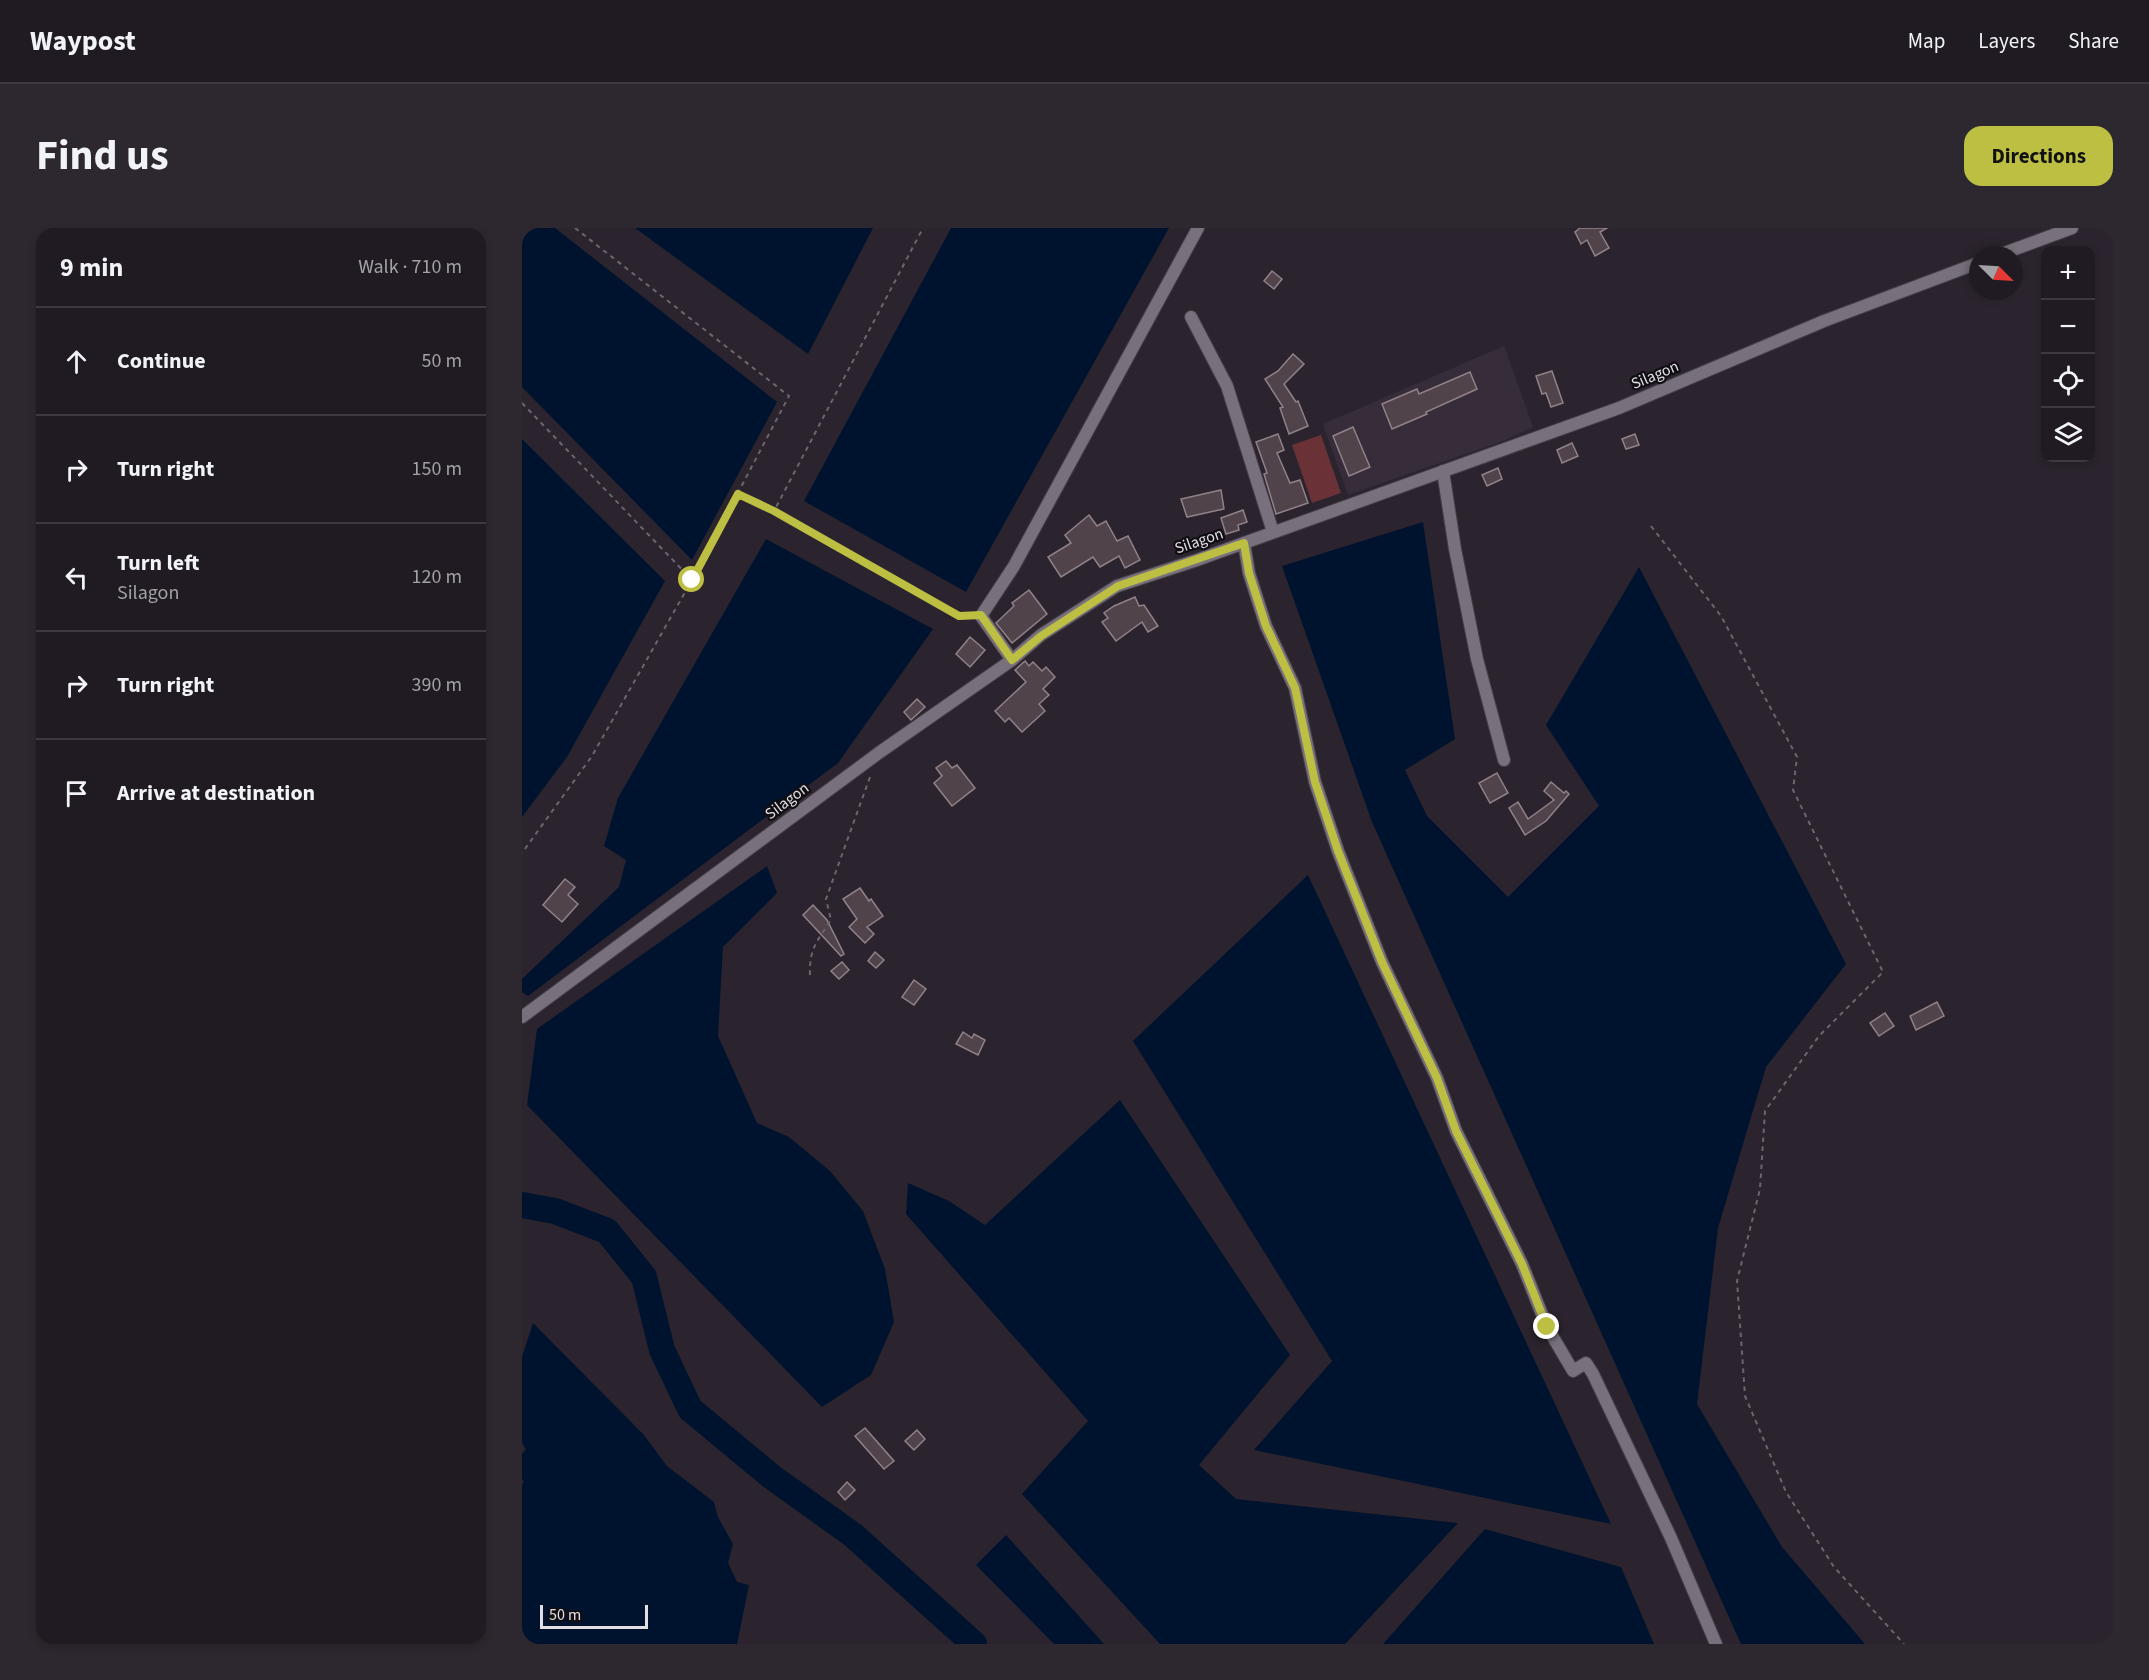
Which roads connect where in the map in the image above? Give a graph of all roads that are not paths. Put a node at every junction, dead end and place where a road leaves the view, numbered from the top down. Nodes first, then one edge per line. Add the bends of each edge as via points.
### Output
1 (1198, 228) edge
2 (2072, 228) edge
3 (2023, 246) edge
4 (1969, 266) edge
5 (1191, 317) dead end
6 (1443, 471) junction
7 (1273, 532) junction
8 (1244, 543) junction
9 (1012, 660) junction
10 (1504, 759) dead end
11 (522, 1017) edge
12 (1716, 1644) edge

1 - 9 street via 1014,566 981,615
2 - 3 street
4 - 6 street, Silagon via 1824,321 1619,408
5 - 7 street via 1227,386
6 - 7 street, Silagon
6 - 10 street via 1477,659
7 - 8 street, Silagon
8 - 9 street, Silagon via 1118,586 1041,636
8 - 12 street via 1266,626 1295,688 1315,782 1382,962 1437,1078 1456,1131 1522,1264 1547,1327 1573,1371 1586,1363 1593,1374
9 - 11 street, Silagon via 880,752

